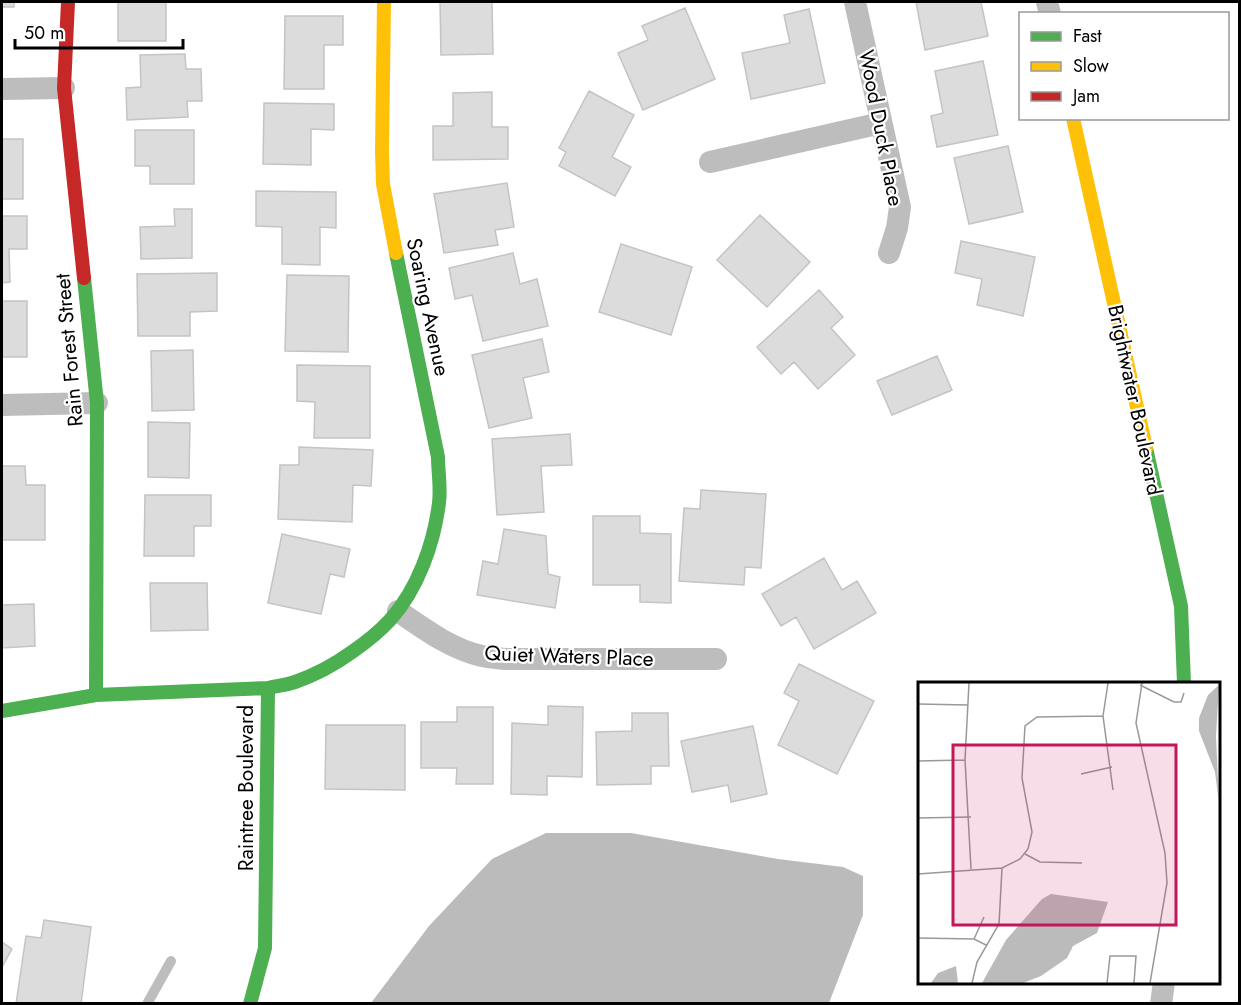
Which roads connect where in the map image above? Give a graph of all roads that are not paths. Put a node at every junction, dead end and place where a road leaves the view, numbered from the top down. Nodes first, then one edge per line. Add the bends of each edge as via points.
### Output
1 (68, 2) edge
2 (384, 2) edge
3 (855, 2) edge
4 (64, 88) junction
5 (2, 89) edge
6 (1073, 120) edge
7 (881, 123) junction
8 (710, 162) dead end
9 (889, 253) dead end
10 (97, 404) junction
11 (2, 405) edge
12 (398, 611) junction
13 (716, 659) dead end
14 (1184, 682) edge
15 (268, 688) junction
16 (96, 696) junction
17 (2, 711) edge
18 (171, 962) dead end
19 (1164, 984) edge
20 (147, 1004) edge
21 (250, 1004) edge
22 (1161, 1004) edge

1 - 4 street, Rain Forest Street
2 - 12 street, Soaring Avenue via 383,184 438,457 440,486 429,549
3 - 7 street, Wood Duck Place
4 - 5 street
4 - 10 street, Rain Forest Street
6 - 14 street, Brightwater Boulevard via 1181,606
7 - 8 street
7 - 9 street, Wood Duck Place via 900,207
10 - 11 street
10 - 16 street, Rain Forest Street
12 - 13 street, Quiet Waters Place via 458,648 483,656
12 - 15 street, Raintree Boulevard via 370,639 342,659 295,682
15 - 16 street
15 - 21 street, Raintree Boulevard via 265,948
16 - 17 street
18 - 20 lane
19 - 22 street

